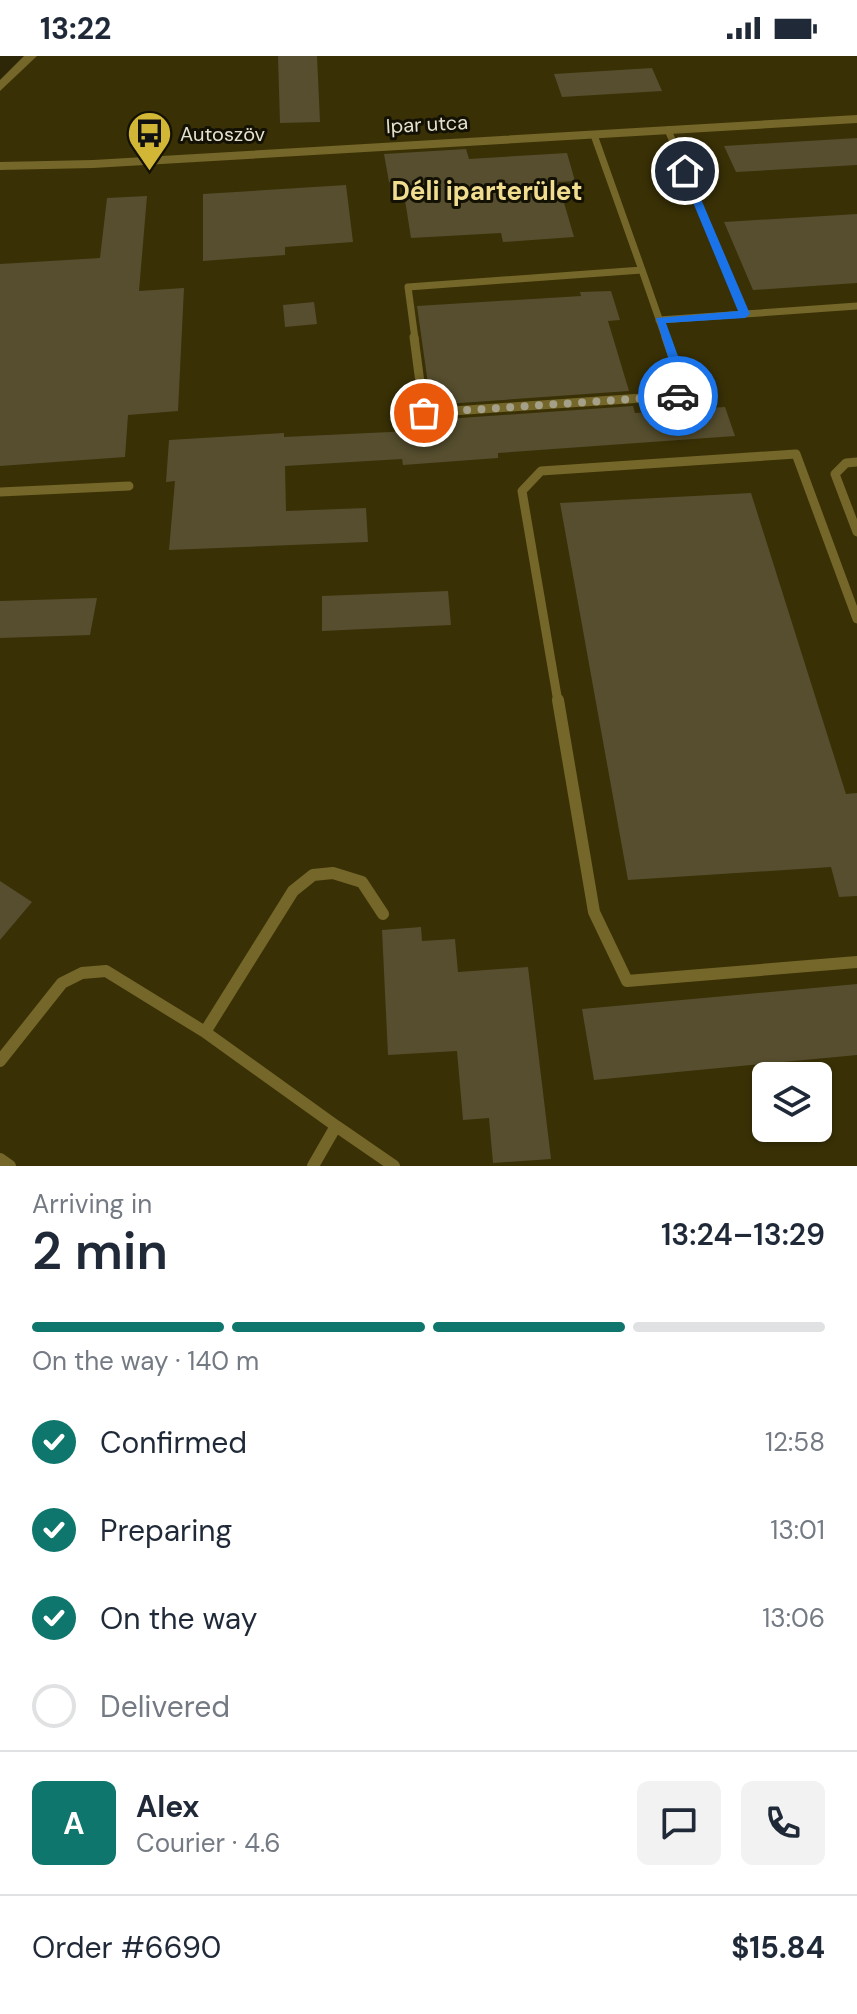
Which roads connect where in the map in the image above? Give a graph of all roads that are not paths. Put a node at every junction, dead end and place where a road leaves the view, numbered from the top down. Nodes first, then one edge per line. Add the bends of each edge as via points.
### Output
1 (31, 56) edge
2 (0, 87) edge
3 (857, 119) edge
4 (668, 130) junction
5 (594, 135) junction
6 (0, 166) edge
7 (642, 270) junction
8 (857, 306) edge
9 (745, 314) junction
10 (659, 320) junction
11 (857, 462) edge
12 (129, 486) dead end
13 (0, 492) edge
14 (857, 532) edge
15 (857, 619) edge
16 (383, 914) dead end
17 (857, 962) edge
18 (205, 1032) junction
19 (0, 1061) edge
20 (336, 1126) junction
21 (0, 1159) edge
22 (10, 1166) edge
23 (313, 1166) edge
24 (394, 1166) edge

1 - 2 street
3 - 4 street, Ipar utca
4 - 5 street, Ipar utca
4 - 9 lane
5 - 6 street, Ipar utca
5 - 7 lane
7 - 10 lane
7 - 10 lane via 408,287 424,413 686,395
8 - 9 lane
9 - 10 lane
11 - 14 lane via 846,463 835,474
12 - 13 lane
15 - 17 lane via 796,454 541,471 522,491 594,912 627,981
16 - 18 lane via 362,882 333,873 313,875 293,891
18 - 19 lane via 106,971 82,973 62,983
18 - 20 lane
20 - 23 lane
20 - 24 lane
21 - 22 lane

